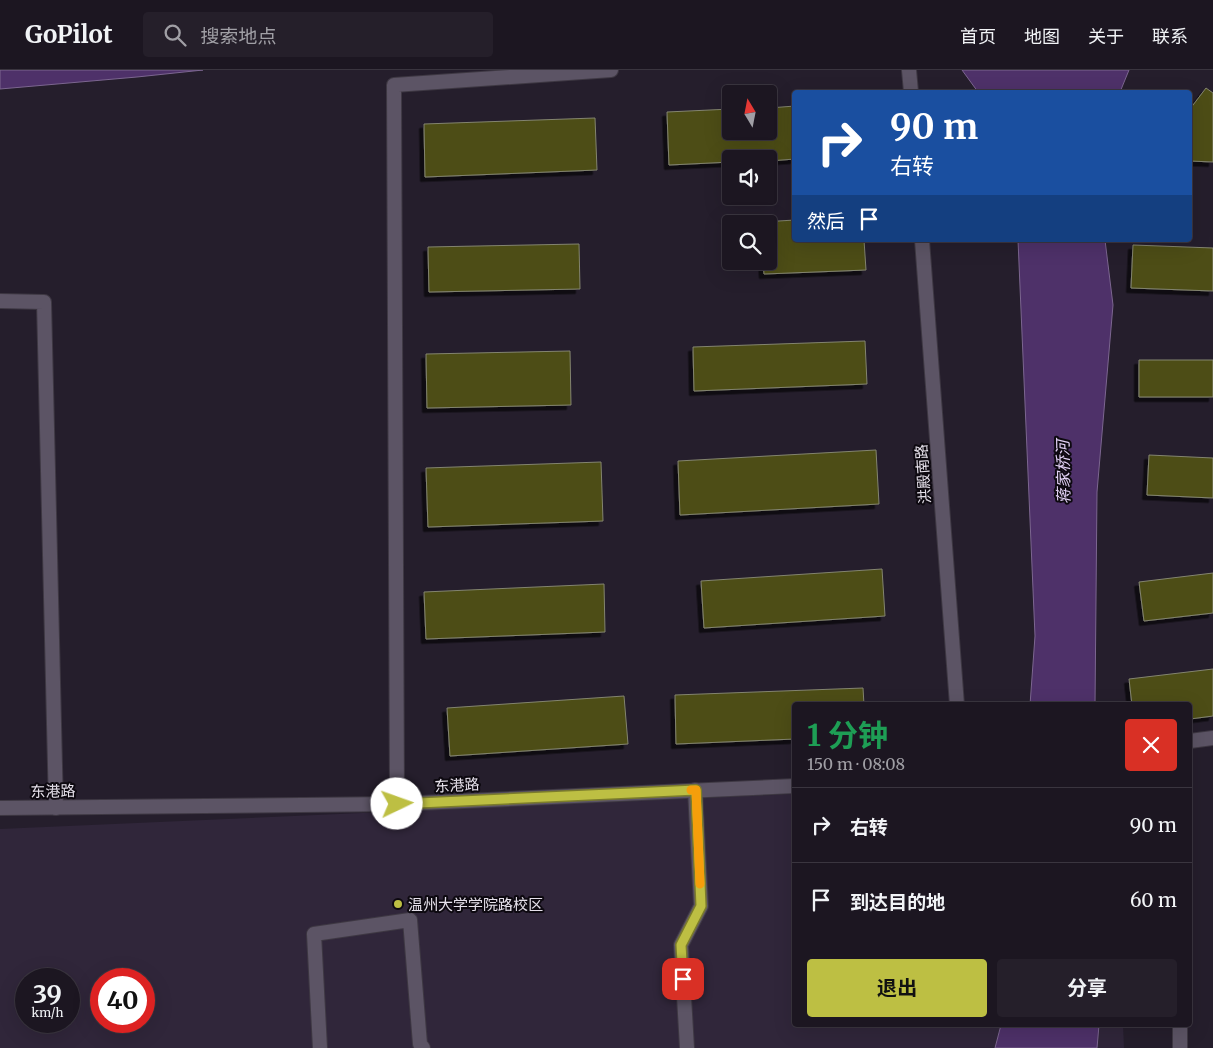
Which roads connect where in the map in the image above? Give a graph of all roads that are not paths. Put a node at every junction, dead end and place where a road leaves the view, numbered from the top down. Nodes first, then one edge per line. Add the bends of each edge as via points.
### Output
1 (612, 70) edge
2 (909, 70) edge
3 (911, 90) edge
4 (922, 242) edge
5 (0, 301) edge
6 (957, 702) edge
7 (1213, 738) edge
8 (1192, 741) edge
9 (792, 786) edge
10 (696, 790) junction
11 (397, 804) junction
12 (0, 808) edge
13 (56, 808) junction
14 (1180, 1027) edge
15 (320, 1048) edge
16 (422, 1048) edge
17 (687, 1048) edge
18 (1180, 1048) edge

1 - 11 street via 394,85
2 - 3 street
4 - 6 street, 洪殿南路
5 - 13 street via 44,302
7 - 8 street
9 - 10 street, 东港路
10 - 11 street, 东港路
10 - 17 street via 701,906 681,945
11 - 13 street, 东港路
12 - 13 street, 东港路
14 - 18 street
15 - 16 street via 314,934 410,920

